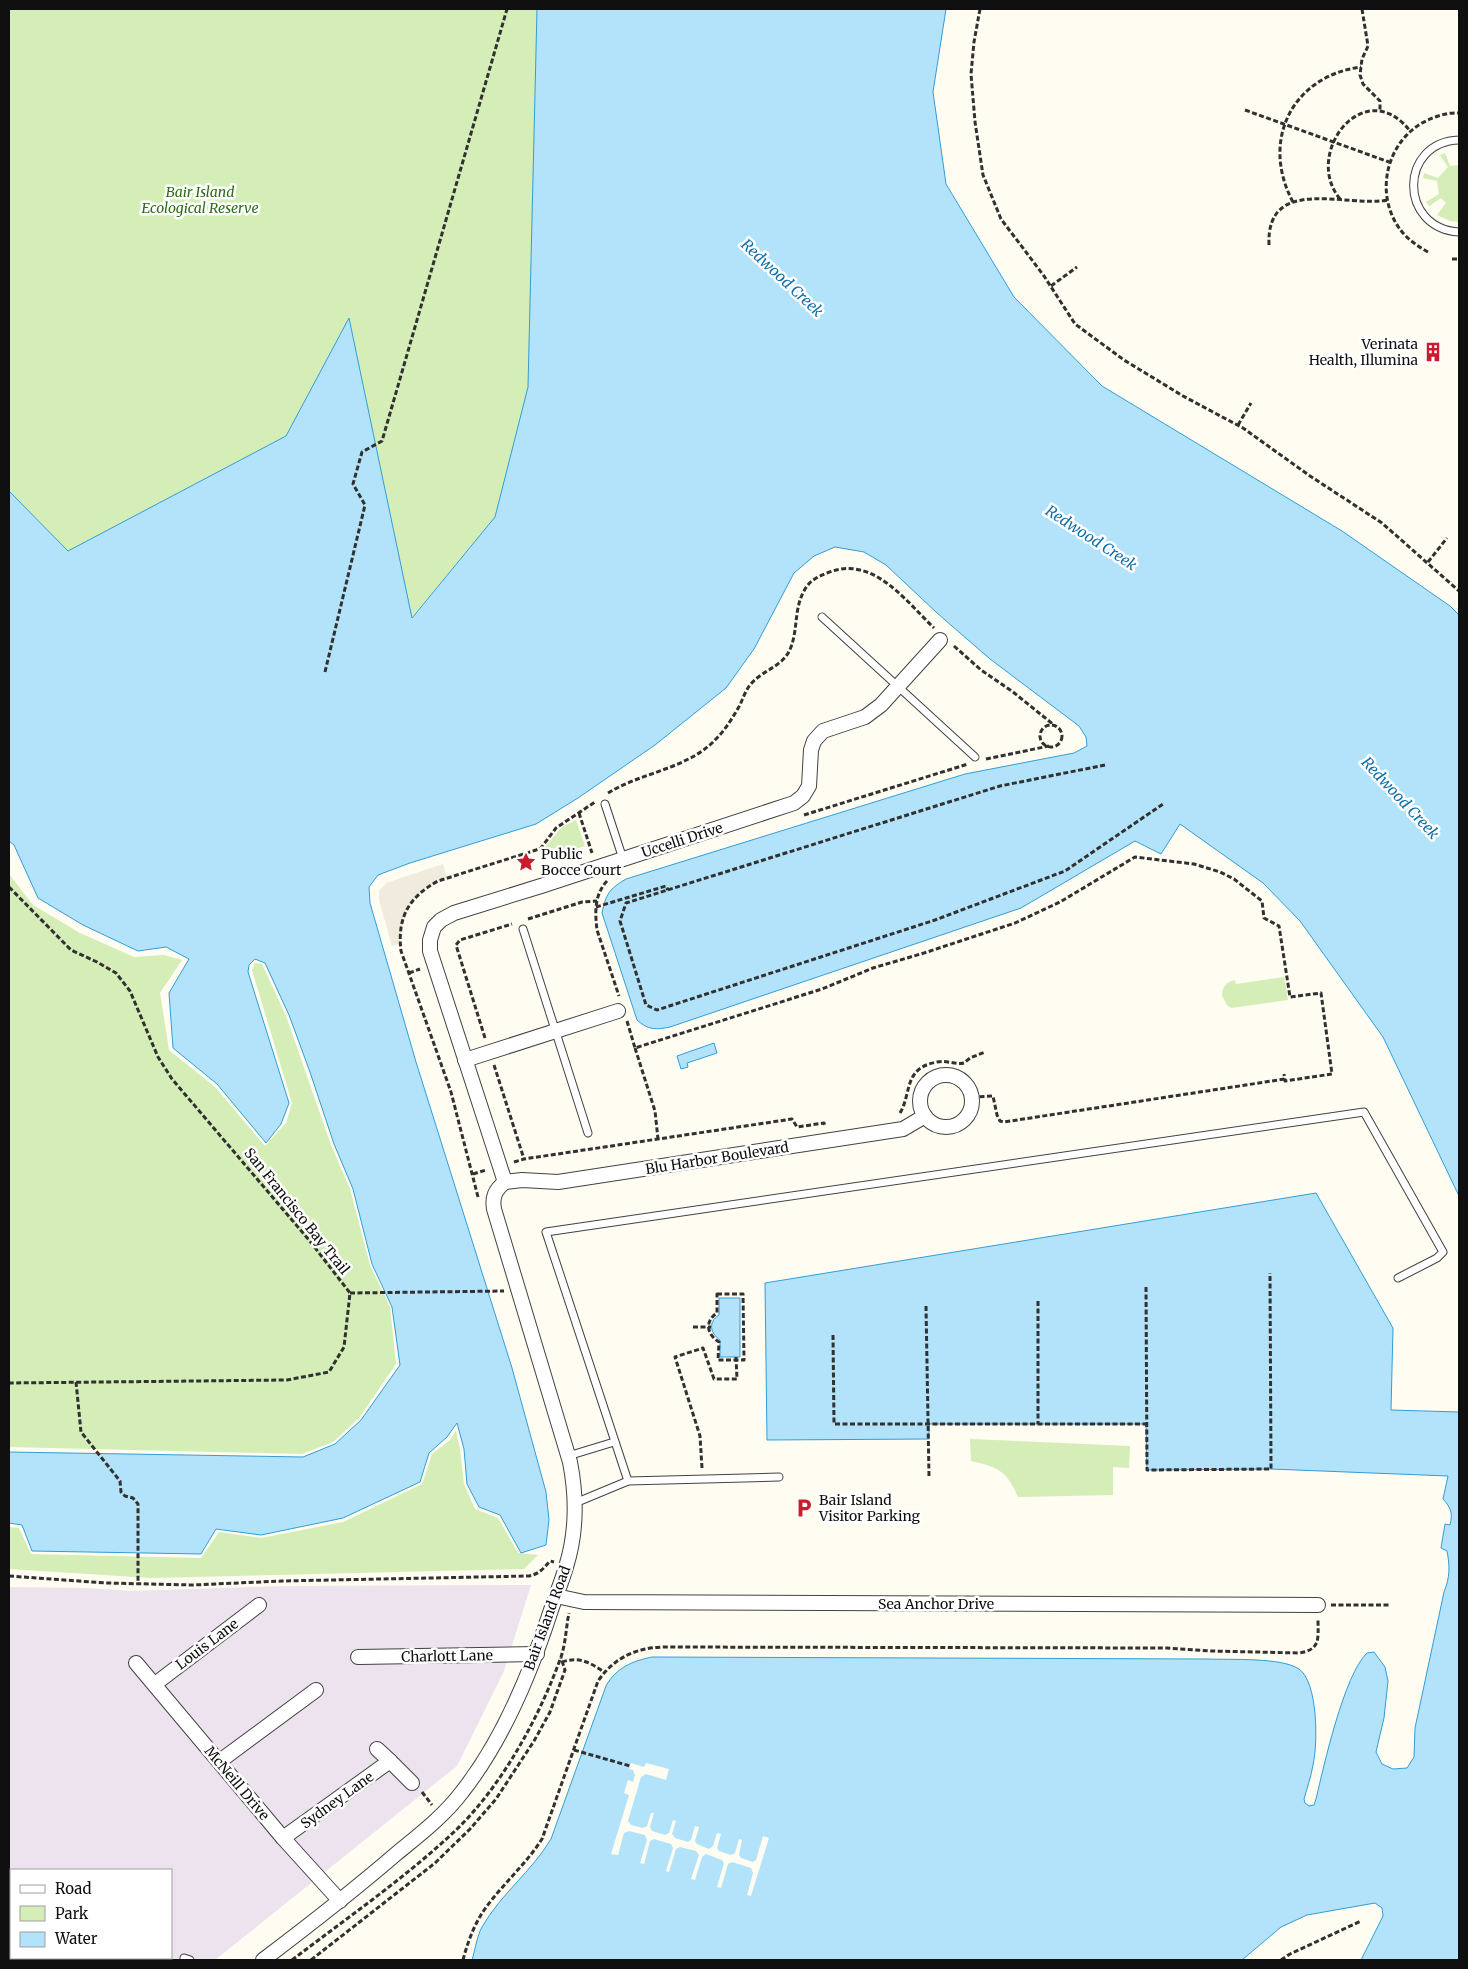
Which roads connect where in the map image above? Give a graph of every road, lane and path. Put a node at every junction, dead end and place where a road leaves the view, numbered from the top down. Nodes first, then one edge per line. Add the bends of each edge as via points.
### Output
1 (507, 9) edge
2 (980, 9) edge
3 (1362, 9) edge
4 (1361, 67) junction
5 (1245, 110) dead end
6 (1380, 111) junction
7 (1285, 124) junction
8 (1410, 131) dead end
9 (1459, 140) edge
10 (1333, 142) junction
11 (1389, 162) dead end
12 (1340, 199) junction
13 (1388, 200) dead end
14 (1293, 202) junction
15 (1459, 232) edge
16 (1269, 245) dead end
17 (1452, 259) dead end
18 (1459, 259) edge
19 (1077, 267) dead end
20 (1051, 286) junction
21 (1250, 403) dead end
22 (1238, 425) junction
23 (1447, 538) dead end
24 (1428, 562) junction
25 (1459, 591) edge
26 (822, 617) dead end
27 (942, 637) junction
28 (325, 672) dead end
29 (897, 686) junction
30 (1054, 725) junction
31 (1049, 746) junction
32 (975, 760) junction
33 (1105, 765) dead end
34 (606, 795) dead end
35 (602, 802) joint
36 (1163, 804) dead end
37 (579, 813) junction
38 (796, 818) dead end
39 (594, 858) dead end
40 (623, 859) junction
41 (609, 879) dead end
42 (9, 888) edge
43 (668, 890) junction
44 (597, 901) junction
45 (596, 907) junction
46 (523, 929) dead end
47 (422, 969) dead end
48 (409, 973) junction
49 (621, 1009) junction
50 (555, 1031) junction
51 (486, 1042) dead end
52 (635, 1048) junction
53 (985, 1052) dead end
54 (465, 1060) junction
55 (493, 1062) dead end
56 (1284, 1074) dead end
57 (1285, 1079) junction
58 (972, 1097) junction
59 (897, 1116) dead end
60 (925, 1116) junction
61 (825, 1129) dead end
62 (588, 1133) dead end
63 (658, 1139) junction
64 (524, 1159) junction
65 (508, 1164) dead end
66 (486, 1170) dead end
67 (473, 1174) junction
68 (505, 1182) junction
69 (479, 1203) dead end
70 (1270, 1273) dead end
71 (1398, 1278) dead end
72 (1146, 1287) dead end
73 (506, 1291) dead end
74 (350, 1293) junction
75 (1038, 1301) dead end
76 (926, 1306) dead end
77 (693, 1327) dead end
78 (710, 1327) junction
79 (832, 1334) dead end
80 (736, 1359) junction
81 (76, 1382) junction
82 (9, 1383) edge
83 (928, 1424) junction
84 (1038, 1424) junction
85 (1146, 1424) junction
86 (614, 1442) junction
87 (568, 1456) junction
88 (929, 1476) dead end
89 (779, 1477) dead end
90 (702, 1478) junction
91 (628, 1481) junction
92 (575, 1503) junction
93 (558, 1564) dead end
94 (9, 1576) edge
95 (138, 1582) junction
96 (556, 1596) junction
97 (259, 1605) dead end
98 (1318, 1605) junction
99 (1391, 1605) dead end
100 (570, 1610) dead end
101 (537, 1654) junction
102 (560, 1657) dead end
103 (358, 1658) dead end
104 (562, 1662) dead end
105 (136, 1663) dead end
106 (604, 1672) junction
107 (155, 1684) junction
108 (316, 1690) dead end
109 (377, 1749) dead end
110 (575, 1750) junction
111 (220, 1761) junction
112 (390, 1761) junction
113 (630, 1766) dead end
114 (412, 1783) joint
115 (440, 1816) junction
116 (283, 1838) junction
117 (340, 1901) junction
118 (1361, 1921) dead end
119 (184, 1960) edge
120 (190, 1960) edge
121 (263, 1960) edge
122 (463, 1960) edge
123 (1281, 1960) edge

1 - 28 path via 382,441 362,452 354,484 365,505
2 - 20 path via 971,74 983,175 1001,219
3 - 4 path via 1368,46
4 - 6 path via 1363,84 1380,101
4 - 7 path via 1337,72 1316,83 1299,98
5 - 7 path
6 - 8 path via 1404,123
6 - 10 path via 1364,112 1349,119
7 - 10 path
7 - 14 path via 1279,164
9 - 15 lane via 1446,142 1426,154 1417,168 1413,184 1423,215 1441,229
10 - 11 path
10 - 12 path via 1330,182
12 - 13 path
12 - 14 path via 1315,198
14 - 16 path via 1284,206 1272,219
17 - 18 path
19 - 20 path
20 - 22 path via 1075,324 1124,360
21 - 22 path
22 - 24 path via 1382,522
23 - 24 path
24 - 25 path
26 - 29 lane
27 - 29 street, Uccelli Drive
27 - 30 path
27 - 34 path via 881,578 868,572 844,568 814,579 799,602 792,646 786,657 751,683 716,740 689,759 622,784
29 - 32 lane
29 - 40 street, Uccelli Drive via 881,705 865,717 823,731 814,741 809,786 794,803
30 - 31 path via 1060,730 1061,740 1056,746
30 - 31 path via 1044,727 1040,733 1043,743
31 - 32 path
32 - 38 path
33 - 43 path via 1000,786
35 - 37 path
35 - 40 lane
36 - 43 path via 1065,871 935,920 657,1010 646,1005 620,921 626,903
37 - 39 path
37 - 48 path via 556,828 541,848 438,881 424,889 408,907 401,929 401,951
40 - 54 street, Uccelli Drive via 454,912 434,927 430,951
41 - 44 path via 602,886
42 - 74 path, San Francisco Bay Trail via 71,950 116,973 130,991 158,1057 172,1079
43 - 45 path via 666,886
44 - 45 path
44 - 51 path via 582,902 460,940 456,945
45 - 49 path via 597,930
46 - 50 lane
47 - 48 path
48 - 67 path via 448,1082
49 - 50 street
49 - 52 path
50 - 54 street
50 - 62 lane
52 - 57 path via 1015,923 1060,902 1136,857 1194,864 1220,872 1262,901 1264,918 1279,926 1290,998 1320,994 1332,1074
52 - 63 path via 654,1111
53 - 59 path via 961,1064 946,1061 924,1067 908,1084 904,1106
54 - 68 street, Uccelli Drive
55 - 64 path
56 - 57 path
57 - 58 path via 1004,1122 997,1116 993,1096
58 - 60 street via 969,1114 957,1124 940,1126
58 - 60 street via 970,1089 958,1078 942,1075 934,1078 926,1083 920,1100
60 - 68 street, Blu Harbor Boulevard via 903,1129 558,1182
61 - 63 path via 824,1123 797,1127 792,1119
63 - 64 path
64 - 65 path
66 - 67 path
67 - 69 path
68 - 87 street, Bair Island Road via 494,1194 494,1209
70 - 85 path via 1271,1469 1147,1470
71 - 86 lane via 1437,1258 1442,1252 1364,1112 546,1232
72 - 85 path
73 - 74 path
74 - 81 path, San Francisco Bay Trail via 344,1347 329,1372 287,1380
75 - 84 path
76 - 83 path
77 - 78 path
78 - 80 path via 711,1336 718,1342 718,1360
78 - 80 path via 710,1320 717,1313 717,1294 743,1294 744,1360
79 - 83 path via 834,1424
80 - 90 path via 737,1378 714,1378 703,1348 675,1357 700,1436
81 - 82 path, San Francisco Bay Trail
81 - 95 path via 81,1432 120,1481 121,1492 138,1504
83 - 84 path
83 - 88 path
84 - 85 path
86 - 87 lane
86 - 91 lane
87 - 92 street, Bair Island Road
89 - 90 lane
90 - 91 lane
91 - 92 lane
92 - 96 street, Bair Island Road via 569,1556
93 - 95 path via 550,1561 541,1571 529,1576 193,1585
94 - 95 path
96 - 98 street, Sea Anchor Drive via 584,1602
96 - 101 street, Bair Island Road
97 - 107 street, Louis Lane
98 - 99 path
98 - 106 path via 1318,1640 1308,1651 1299,1653 1167,1648 663,1647 633,1651
100 - 102 path
101 - 103 street, Charlott Lane
101 - 115 street, Bair Island Road via 487,1756 461,1794
104 - 106 path via 581,1660
105 - 107 street, McNeill Drive
106 - 110 path via 592,1694
107 - 111 street, McNeill Drive
108 - 111 street
109 - 112 street
110 - 113 path
110 - 122 path via 542,1839 527,1861 487,1905
111 - 116 street, McNeill Drive
112 - 114 street
112 - 116 street, Sydney Lane
114 - 115 path
115 - 117 street, Bair Island Road
116 - 117 street, McNeill Drive
117 - 121 street, Bair Island Road
118 - 123 path
119 - 120 lane

